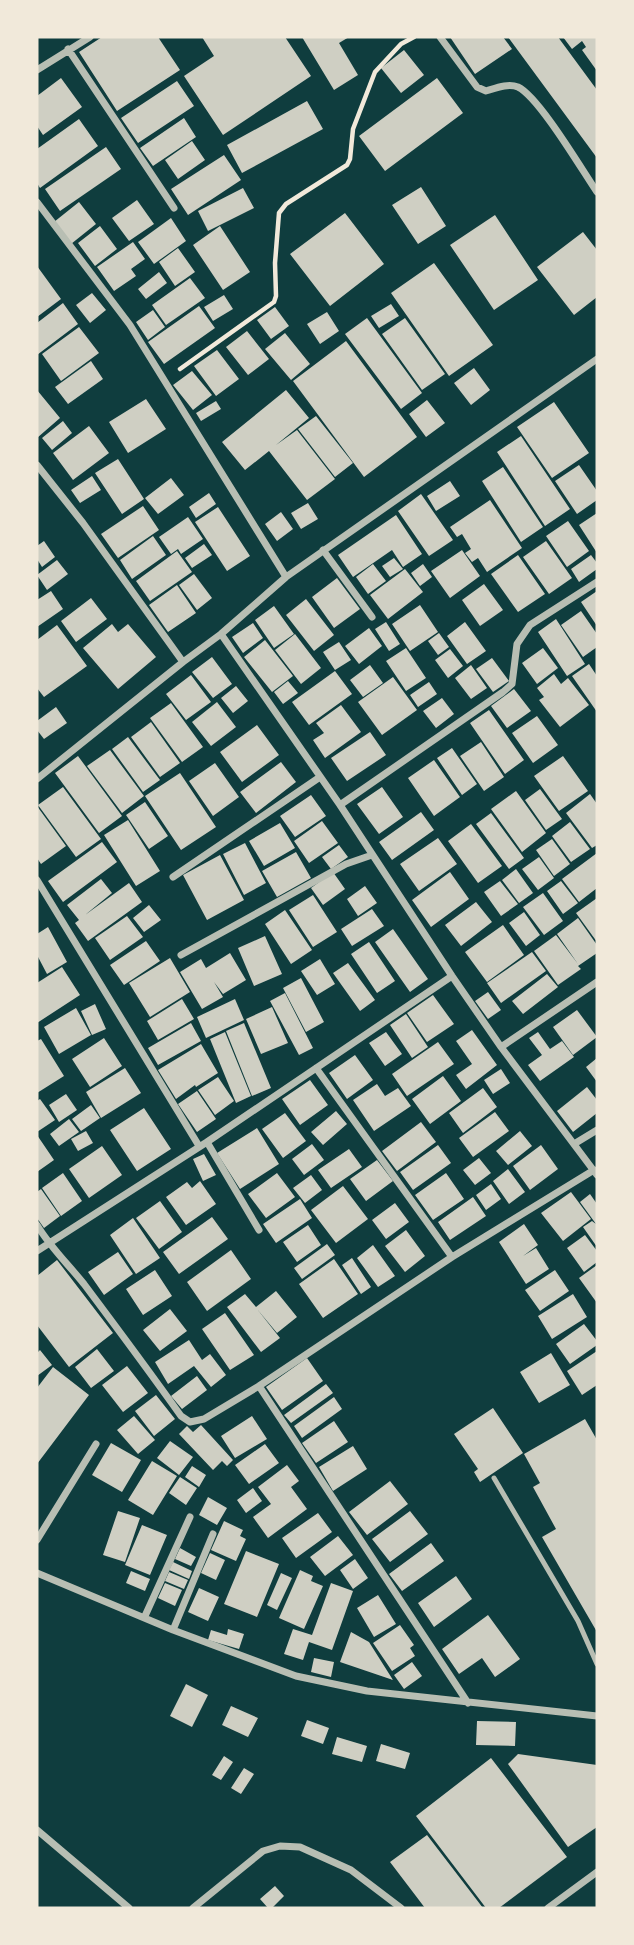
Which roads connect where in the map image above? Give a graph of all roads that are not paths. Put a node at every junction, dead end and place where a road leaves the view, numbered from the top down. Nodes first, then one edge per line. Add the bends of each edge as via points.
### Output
1 (90, 37) edge
2 (440, 37) edge
3 (68, 49) junction
4 (37, 70) edge
5 (597, 192) edge
6 (37, 202) edge
7 (174, 208) dead end
8 (597, 359) edge
9 (37, 465) edge
10 (323, 550) junction
11 (286, 578) junction
12 (597, 582) edge
13 (372, 617) dead end
14 (221, 634) junction
15 (183, 662) junction
16 (320, 777) junction
17 (37, 779) edge
18 (340, 805) junction
19 (372, 855) junction
20 (173, 877) dead end
21 (37, 880) edge
22 (181, 955) dead end
23 (452, 976) junction
24 (597, 982) edge
25 (501, 1047) junction
26 (316, 1068) junction
27 (597, 1130) edge
28 (203, 1144) junction
29 (574, 1144) junction
30 (596, 1172) edge
31 (37, 1225) edge
32 (259, 1230) dead end
33 (47, 1243) junction
34 (37, 1251) edge
35 (452, 1257) junction
36 (259, 1386) junction
37 (96, 1444) dead end
38 (494, 1478) dead end
39 (190, 1517) dead end
40 (213, 1534) dead end
41 (37, 1540) edge
42 (37, 1573) edge
43 (145, 1616) junction
44 (173, 1630) junction
45 (597, 1664) edge
46 (468, 1703) junction
47 (597, 1716) edge
48 (37, 1830) edge
49 (597, 1872) edge
50 (129, 1908) edge
51 (193, 1908) edge
52 (401, 1908) edge
53 (548, 1908) edge

1 - 3 street
2 - 5 street via 477,87 486,91 515,85 526,92
3 - 4 street
3 - 7 street
6 - 11 street via 130,325
8 - 10 street
9 - 15 street
10 - 11 street
10 - 13 street
11 - 14 street
12 - 18 street via 530,625 517,644 512,684 503,692
14 - 15 street
14 - 16 street
15 - 17 street
16 - 18 street
16 - 20 street
18 - 19 street
19 - 22 street via 346,864
19 - 23 street
21 - 28 street
23 - 25 street
23 - 26 street
24 - 25 street
25 - 29 street
26 - 28 street
26 - 35 street
27 - 29 street
28 - 32 street
28 - 33 street
29 - 30 street
30 - 35 street
31 - 33 street
33 - 34 street
33 - 36 street via 138,1355 180,1416 190,1422 204,1419
35 - 36 street
36 - 46 street
37 - 41 street
38 - 45 lane via 578,1621
39 - 43 street
40 - 44 street
42 - 43 street
43 - 44 street
44 - 46 street via 296,1676 367,1691
46 - 47 street
48 - 50 street
49 - 53 street
51 - 52 street via 263,1851 280,1846 300,1847 351,1870

